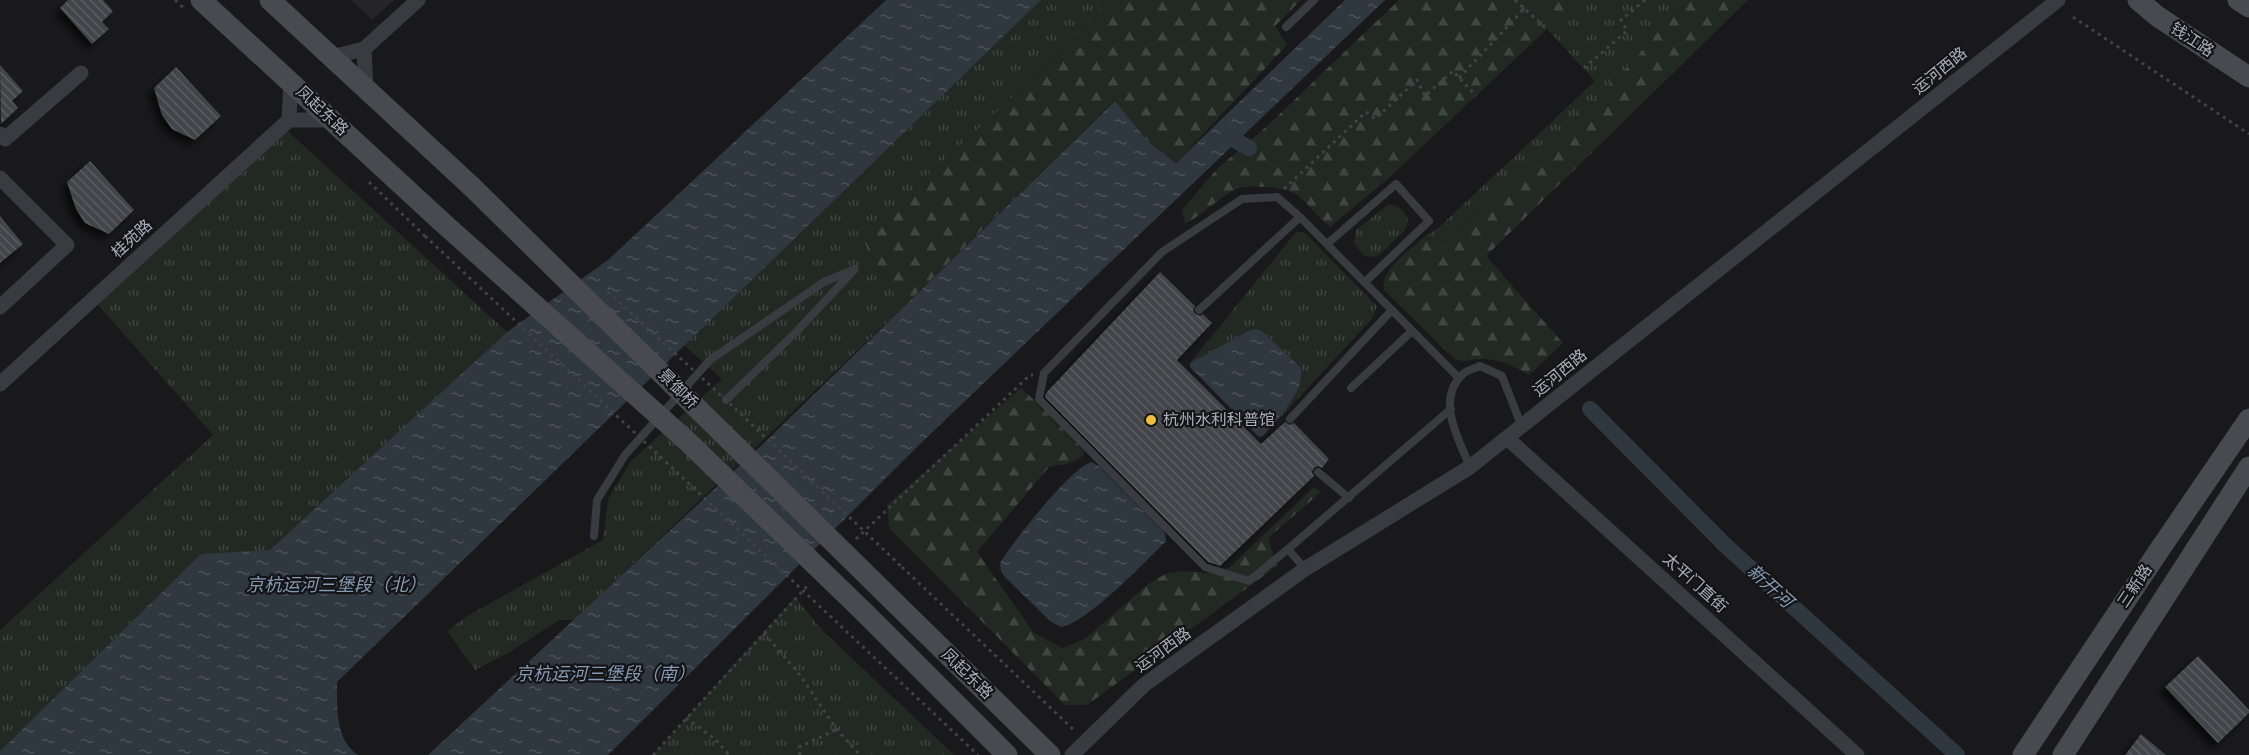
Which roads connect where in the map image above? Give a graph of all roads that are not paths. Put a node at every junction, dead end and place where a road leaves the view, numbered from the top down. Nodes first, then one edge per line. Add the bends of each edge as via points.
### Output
1 (201, 0) edge
2 (270, 0) edge
3 (418, 0) edge
4 (1314, 0) edge
5 (2058, 0) edge
6 (2138, 0) edge
7 (2238, 0) edge
8 (2249, 7) edge
9 (1286, 27) dead end
10 (364, 49) junction
11 (331, 57) junction
12 (81, 73) dead end
13 (2249, 77) edge
14 (291, 82) junction
15 (366, 89) junction
16 (289, 120) junction
17 (332, 120) junction
18 (0, 134) edge
19 (0, 178) edge
20 (1300, 217) junction
21 (442, 222) joint
22 (1327, 244) junction
23 (1365, 282) junction
24 (0, 307) edge
25 (1199, 310) dead end
26 (1392, 310) junction
27 (1412, 331) junction
28 (1459, 378) junction
29 (0, 384) edge
30 (1351, 388) dead end
31 (726, 400) road end
32 (1451, 409) junction
33 (1290, 419) dead end
34 (2249, 419) edge
35 (1522, 427) junction
36 (1508, 438) junction
37 (1470, 467) junction
38 (2249, 467) edge
39 (1318, 472) dead end
40 (1349, 498) junction
41 (594, 536) dead end
42 (1288, 549) junction
43 (1305, 570) junction
44 (884, 592) joint
45 (865, 613) joint
46 (1006, 755) edge
47 (1050, 755) edge
48 (1072, 755) edge
49 (1857, 755) edge
50 (2023, 755) edge
51 (2063, 755) edge

1 - 14 main road, 凤起东路
2 - 11 main road
3 - 10 street
4 - 9 lane
5 - 35 street, 运河西路
6 - 13 main road, 钱江路
7 - 8 main road
10 - 11 street
10 - 15 street
11 - 15 main road
12 - 18 street via 5,139
14 - 16 street
14 - 17 main road, 凤起东路
15 - 44 main road, 景御桥, bridge via 471,186
16 - 17 street
16 - 29 street, 桂苑路
17 - 21 main road, 凤起东路
19 - 24 street via 67,245
20 - 22 lane
20 - 25 lane
20 - 42 lane via 1277,197 1242,199 1162,252 1044,373 1039,399 1205,567 1249,581
21 - 45 main road, 景御桥, bridge via 687,441
22 - 23 lane
22 - 23 lane via 1396,184 1429,220
23 - 26 lane
26 - 27 lane
26 - 33 lane
27 - 28 lane
27 - 30 lane
28 - 32 lane via 1453,386
28 - 35 lane via 1480,366 1502,376
31 - 41 lane via 855,269 824,282 710,360 625,455 597,500
32 - 37 lane via 1450,416
32 - 40 lane
34 - 50 main road, 三新路
35 - 36 street, 运河西路
36 - 37 street, 运河西路
36 - 49 street, 太平门直街
37 - 43 street, 运河西路
38 - 51 main road, 三新路
39 - 40 lane
40 - 42 lane
42 - 43 lane
43 - 48 street, 运河西路 via 1144,685
44 - 47 main road, 凤起东路
45 - 46 main road, 凤起东路

